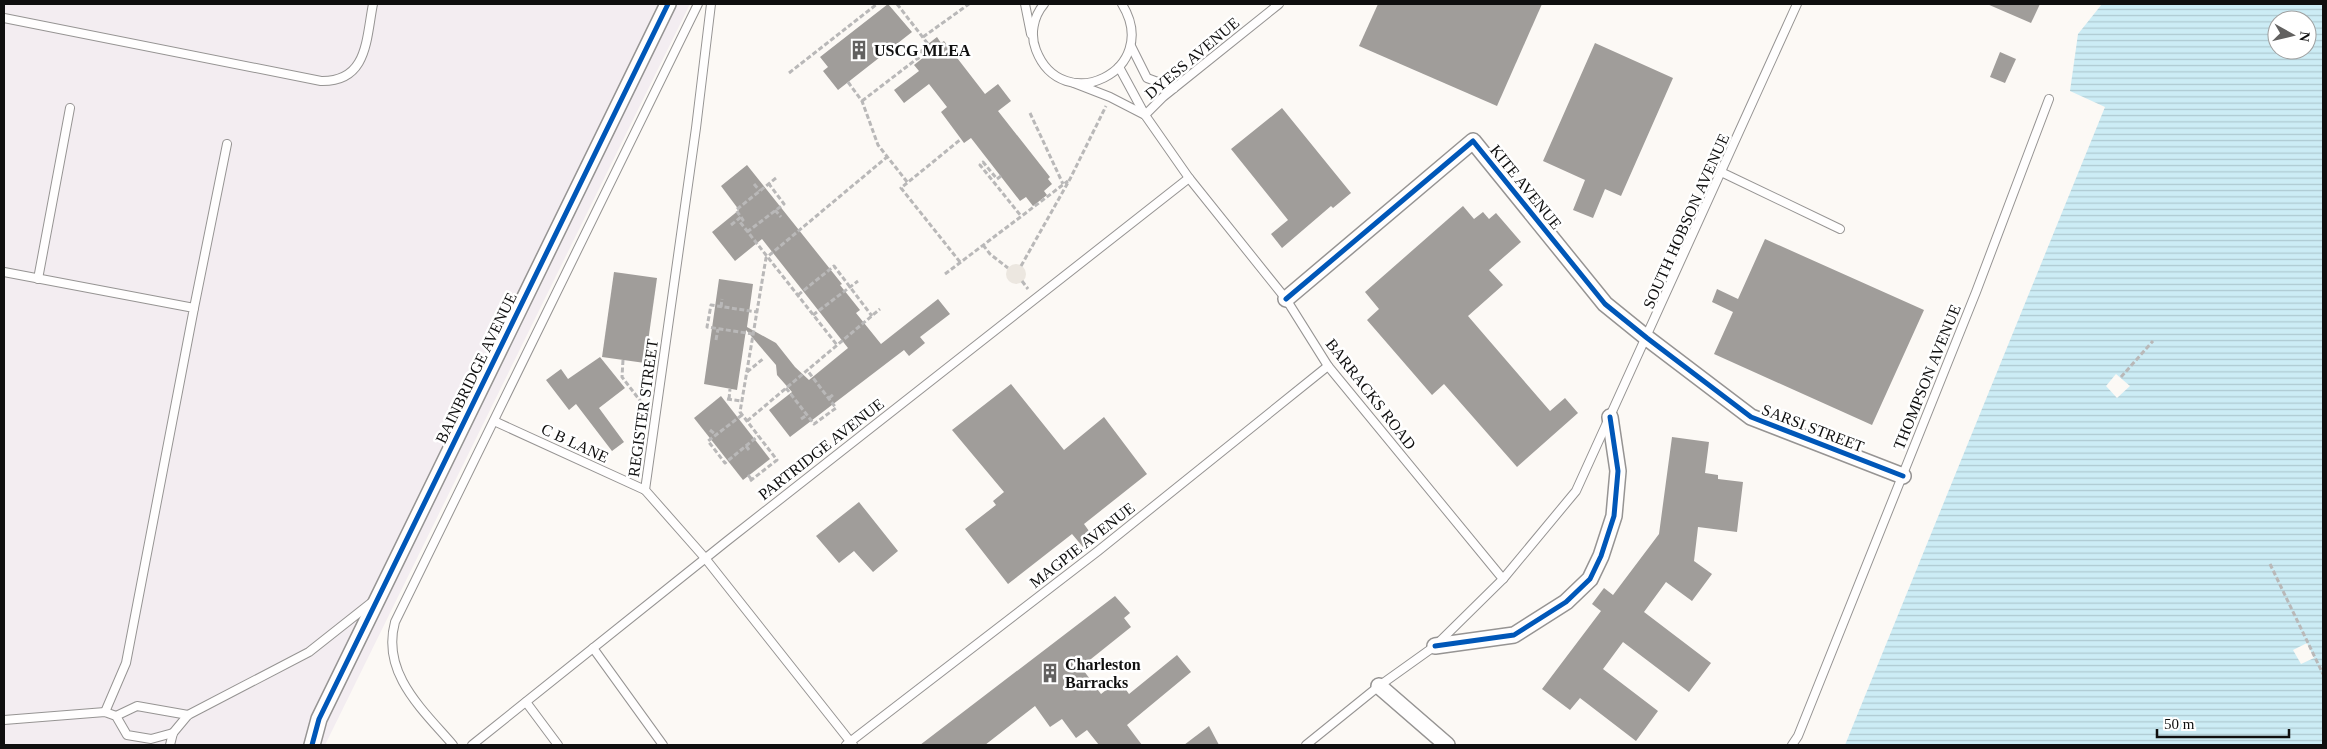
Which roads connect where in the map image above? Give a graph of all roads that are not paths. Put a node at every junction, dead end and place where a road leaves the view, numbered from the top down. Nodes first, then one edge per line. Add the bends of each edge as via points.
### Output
1 (373, 4) edge
2 (668, 4) edge
3 (698, 4) edge
4 (711, 4) edge
5 (1025, 4) edge
6 (1044, 4) edge
7 (1122, 4) edge
8 (1279, 4) edge
9 (1797, 4) edge
10 (4, 18) edge
11 (1034, 43) junction
12 (1130, 46) junction
13 (1119, 67) junction
14 (1074, 83) junction
15 (1174, 88) junction
16 (2049, 99) dead end
17 (70, 108) dead end
18 (1145, 115) junction
19 (227, 144) dead end
20 (1721, 172) junction
21 (1189, 178) junction
22 (1840, 229) dead end
23 (4, 272) edge
24 (38, 279) junction
25 (1286, 299) junction
26 (194, 308) junction
27 (1647, 338) junction
28 (1328, 366) junction
29 (1610, 417) junction
30 (494, 421) junction
31 (1903, 476) junction
32 (645, 490) junction
33 (705, 558) junction
34 (1503, 579) junction
35 (379, 597) junction
36 (1435, 646) junction
37 (593, 648) junction
38 (1379, 686) junction
39 (526, 702) junction
40 (105, 712) junction
41 (188, 715) junction
42 (116, 716) junction
43 (4, 720) edge
44 (173, 733) junction
45 (850, 744) edge
46 (170, 745) edge
47 (312, 745) edge
48 (453, 745) edge
49 (472, 745) edge
50 (558, 745) edge
51 (663, 745) edge
52 (1306, 745) edge
53 (1447, 745) edge
54 (1792, 745) edge

1 - 10 lane via 362,59 356,70 334,81
2 - 35 street, BAINBRIDGE AVENUE
3 - 30 lane
4 - 32 lane, REGISTER STREET
5 - 11 lane, BARRACKS ROAD
6 - 11 lane via 1033,26
7 - 12 lane via 1129,15
8 - 15 lane, DYESS AVENUE
9 - 20 lane, SOUTH HOBSON AVENUE
11 - 14 lane, BARRACKS ROAD via 1040,60 1051,72
12 - 13 lane
12 - 15 lane via 1146,78
13 - 14 lane via 1099,81
13 - 18 lane
14 - 18 lane, BARRACKS ROAD
15 - 18 lane, DYESS AVENUE
16 - 31 lane, THOMPSON AVENUE
17 - 24 lane
18 - 21 lane, BARRACKS ROAD
19 - 26 lane
20 - 22 lane
20 - 27 lane, SOUTH HOBSON AVENUE
21 - 25 lane, BARRACKS ROAD
21 - 33 lane, PARTRIDGE AVENUE
23 - 24 lane
24 - 26 lane
25 - 27 street, KITE AVENUE via 1473,141 1605,304
25 - 28 lane, BARRACKS ROAD
26 - 40 lane via 126,663
27 - 29 lane, SOUTH HOBSON AVENUE
27 - 31 street, SARSI STREET via 1751,418
28 - 34 lane, BARRACKS ROAD
28 - 45 lane, MAGPIE AVENUE
29 - 34 lane, SOUTH HOBSON AVENUE via 1576,491
29 - 36 street via 1618,471 1614,516 1590,579 1566,602 1514,635
30 - 32 lane, C B LANE
30 - 48 lane via 395,622 391,637 395,668 408,692
31 - 54 lane, THOMPSON AVENUE
32 - 33 lane, REGISTER STREET
33 - 37 lane, PARTRIDGE AVENUE
33 - 45 lane, REGISTER STREET
34 - 36 lane, SOUTH HOBSON AVENUE
35 - 41 lane via 309,652
35 - 47 street, BAINBRIDGE AVENUE via 319,720
36 - 38 lane, SOUTH HOBSON AVENUE
37 - 39 lane, PARTRIDGE AVENUE
37 - 51 lane
38 - 52 lane, SOUTH HOBSON AVENUE
38 - 53 street
39 - 49 lane, PARTRIDGE AVENUE
39 - 50 lane
40 - 42 lane
40 - 43 lane
41 - 42 lane via 137,706
41 - 44 lane
42 - 44 lane via 127,735 151,739
44 - 46 lane

